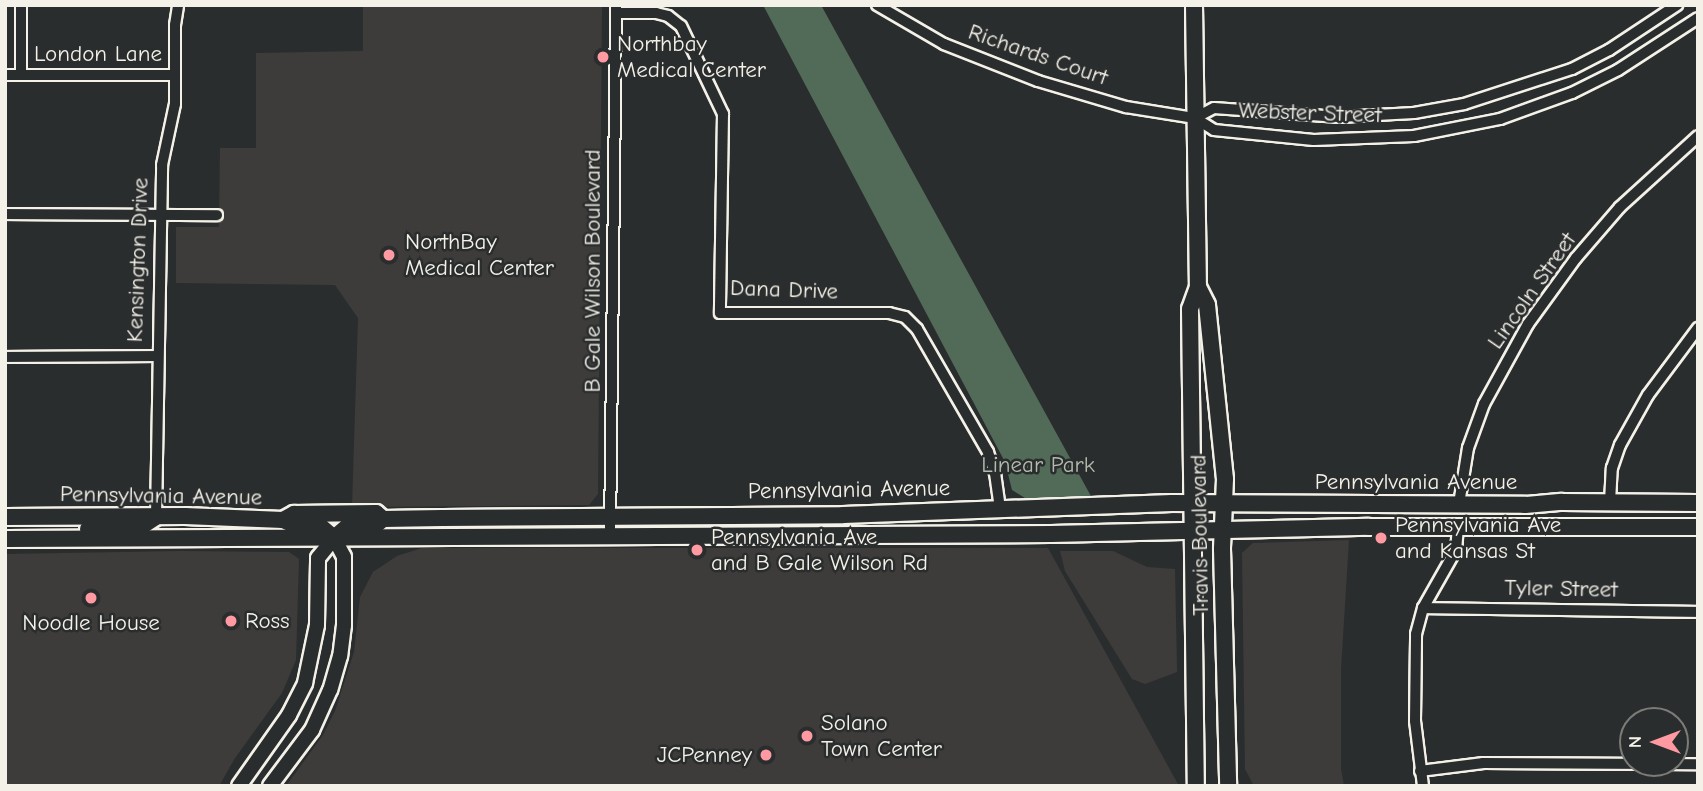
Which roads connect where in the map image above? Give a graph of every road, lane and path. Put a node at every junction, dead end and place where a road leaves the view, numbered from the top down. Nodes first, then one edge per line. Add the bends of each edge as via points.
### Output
1 (21, 5) edge
2 (178, 5) edge
3 (877, 5) edge
4 (1194, 5) edge
5 (1677, 5) edge
6 (616, 9) edge
7 (1698, 18) edge
8 (5, 75) edge
9 (21, 75) junction
10 (174, 75) junction
11 (1195, 118) junction
12 (1698, 136) edge
13 (5, 214) edge
14 (161, 215) junction
15 (217, 215) dead end
16 (1198, 287) junction
17 (1698, 328) edge
18 (156, 356) junction
19 (5, 357) edge
20 (1610, 502) junction
21 (1191, 503) junction
22 (1698, 503) edge
23 (1224, 504) junction
24 (1459, 504) junction
25 (1000, 509) junction
26 (611, 516) junction
27 (5, 517) edge
28 (156, 517) junction
29 (383, 519) junction
30 (283, 520) junction
31 (1458, 526) junction
32 (1698, 527) edge
33 (1223, 531) junction
34 (1191, 532) junction
35 (610, 536) junction
36 (334, 538) junction
37 (5, 539) edge
38 (65, 539) junction
39 (173, 539) junction
40 (1423, 608) junction
41 (1698, 612) edge
42 (1698, 764) edge
43 (1420, 771) junction
44 (239, 786) edge
45 (270, 786) edge
46 (1196, 786) edge
47 (1228, 786) edge
48 (1423, 786) edge

1 - 9 street
2 - 10 street, Kensington Drive
3 - 11 street, Richards Court via 944,44 1038,81 1126,107
4 - 11 main road, Travis Boulevard
5 - 11 street, Webster Street via 1572,69 1464,104 1414,114 1317,117 1214,108
6 - 25 street, Dana Drive via 668,16 681,26 723,114 720,313 889,313 905,317 918,328 988,452
6 - 26 street, B Gale Wilson Boulevard
7 - 11 street, Webster Street via 1618,71 1527,110 1467,127 1414,136 1314,140 1214,130
8 - 9 street, London Lane
9 - 10 street, London Lane
10 - 14 street, Kensington Drive via 175,104 162,165
11 - 16 main road, Travis Boulevard
12 - 24 street, Lincoln Street via 1620,207 1528,324 1484,404 1468,448
13 - 14 street
14 - 15 street
14 - 18 street, Kensington Drive
16 - 21 main road, Travis Boulevard via 1190,309
16 - 23 main road, Travis Boulevard via 1207,305
17 - 20 street via 1648,394 1620,445 1612,468
18 - 19 street
18 - 28 street, Kensington Drive
20 - 22 main road, Pennsylvania Avenue
20 - 24 main road, Pennsylvania Avenue
21 - 23 main road, Pennsylvania Avenue
21 - 25 main road, Pennsylvania Avenue
21 - 34 main road, Travis Boulevard
23 - 24 main road, Pennsylvania Avenue
23 - 33 main road, Travis Boulevard
25 - 26 main road, Pennsylvania Avenue
26 - 29 main road, Pennsylvania Avenue
26 - 35 street, B Gale Wilson Boulevard
27 - 28 main road, Pennsylvania Avenue
28 - 30 main road, Pennsylvania Avenue
28 - 38 main road via 139,528 81,529
28 - 39 main road
29 - 30 main road, Pennsylvania Avenue via 376,513 294,514
29 - 36 main road via 376,525 348,526
30 - 36 main road via 319,525
31 - 32 main road, Pennsylvania Avenue
31 - 33 main road, Pennsylvania Avenue
31 - 40 street via 1457,550
33 - 34 main road, Pennsylvania Avenue
33 - 47 main road, Travis Boulevard
34 - 35 main road, Pennsylvania Avenue
34 - 46 main road, Travis Boulevard
35 - 36 main road, Pennsylvania Avenue
36 - 39 main road, Pennsylvania Avenue
36 - 44 street via 318,558 317,625 305,683 289,715
36 - 45 street via 344,557 340,656 312,730
37 - 38 main road, Pennsylvania Avenue
38 - 39 main road, Pennsylvania Avenue
40 - 41 street, Tyler Street
40 - 43 street via 1413,672
42 - 43 street via 1483,763
43 - 48 street

